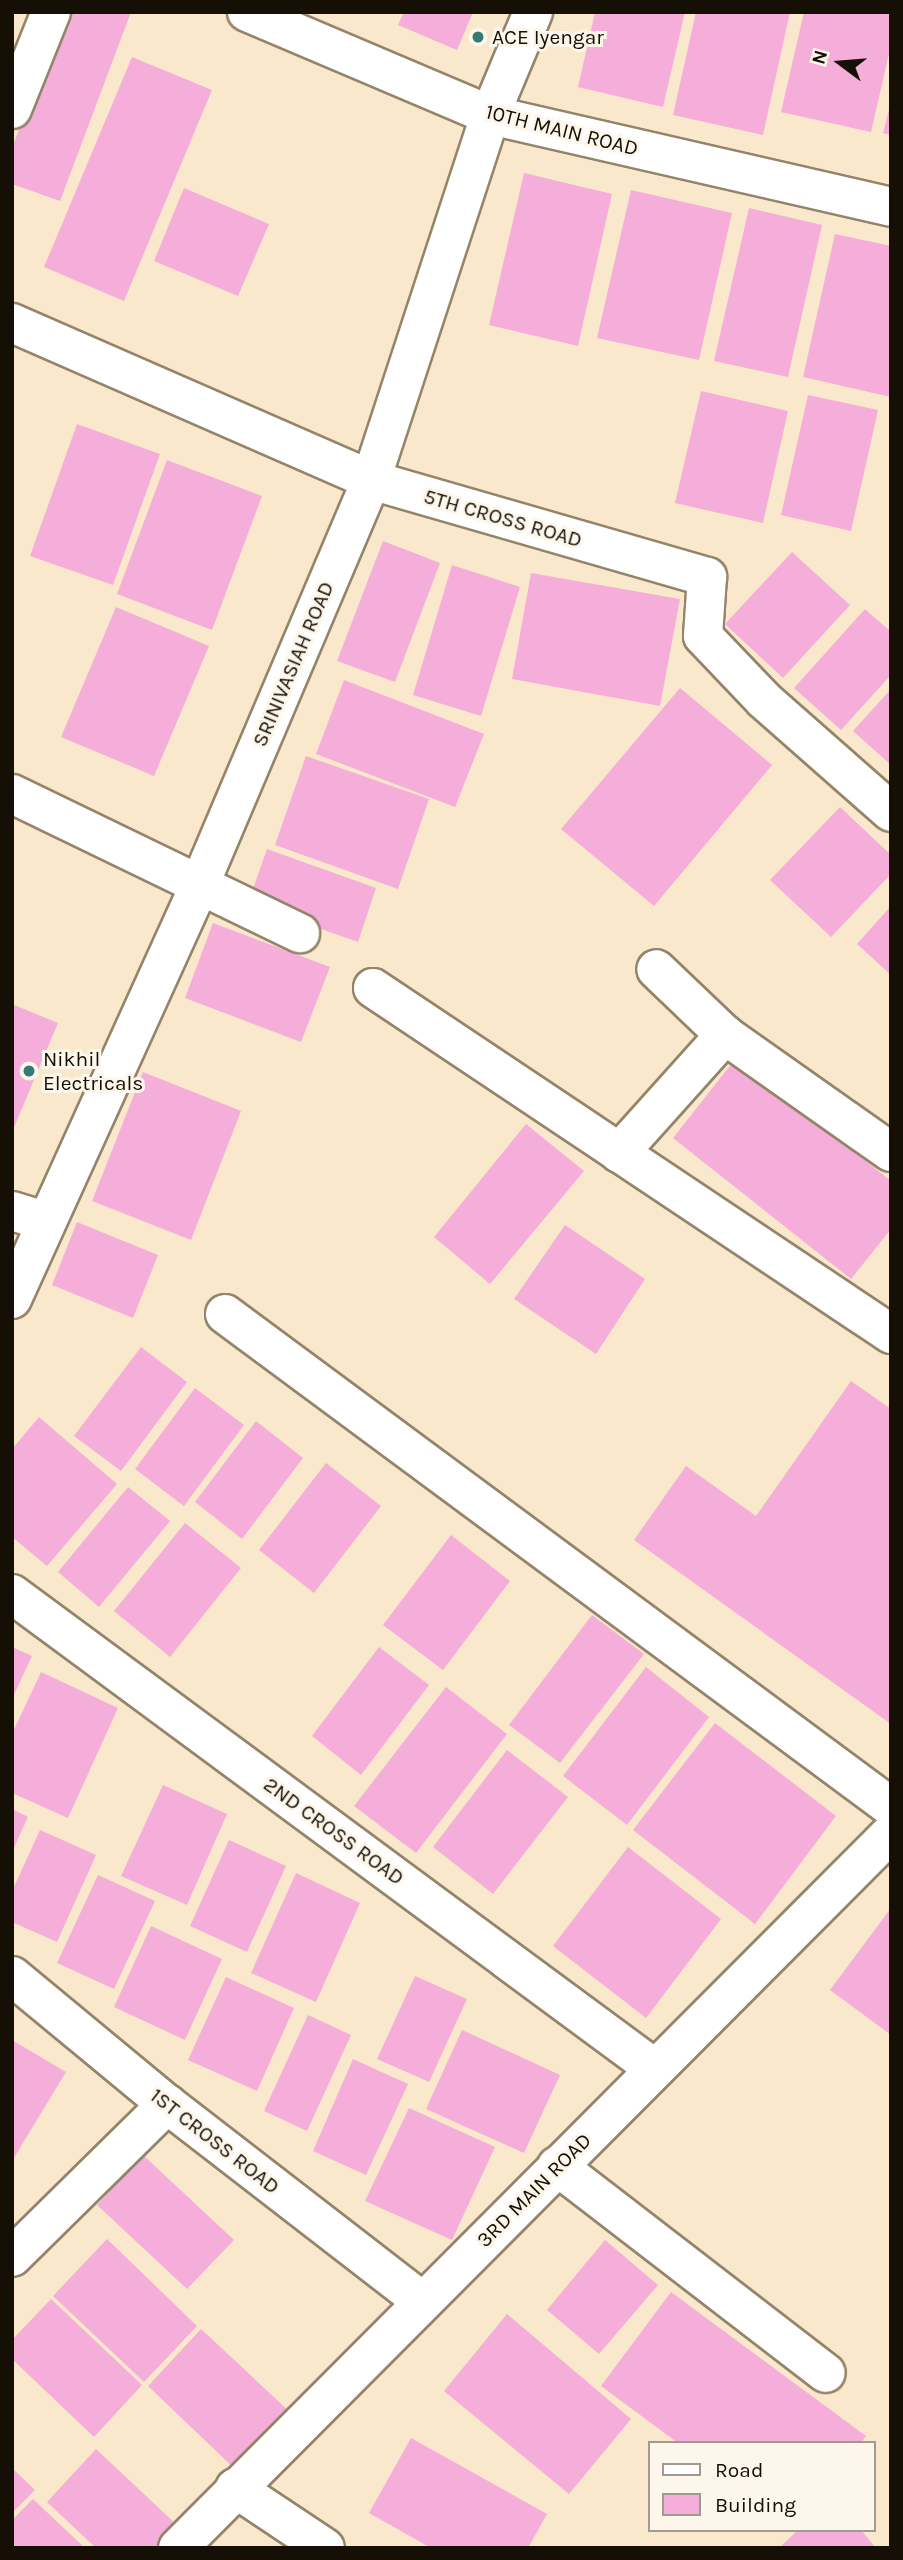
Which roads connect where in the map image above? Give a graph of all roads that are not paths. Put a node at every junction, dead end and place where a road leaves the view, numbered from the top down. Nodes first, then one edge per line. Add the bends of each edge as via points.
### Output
1 (51, 12) edge
2 (247, 12) edge
3 (533, 12) edge
4 (12, 109) edge
5 (490, 115) junction
6 (891, 207) edge
7 (12, 323) edge
8 (371, 480) junction
9 (12, 794) edge
10 (891, 812) edge
11 (199, 886) junction
12 (300, 933) dead end
13 (656, 969) dead end
14 (373, 988) dead end
15 (725, 1035) junction
16 (891, 1152) edge
17 (619, 1153) junction
18 (28, 1216) edge
19 (12, 1299) edge
20 (225, 1314) dead end
21 (891, 1334) edge
22 (12, 1594) edge
23 (891, 1807) edge
24 (891, 1833) edge
25 (12, 1976) edge
26 (655, 2069) junction
27 (167, 2104) junction
28 (557, 2166) junction
29 (12, 2257) edge
30 (422, 2301) junction
31 (826, 2373) dead end
32 (235, 2488) junction
33 (178, 2548) edge
34 (325, 2548) edge

1 - 4 street
2 - 5 street, 10TH MAIN ROAD
3 - 5 street, SRINIVASIAH ROAD
5 - 6 street, 10TH MAIN ROAD
5 - 8 street, SRINIVASIAH ROAD
7 - 8 street, 5TH CROSS ROAD
8 - 10 street, 5TH CROSS ROAD via 708,577 703,636 764,700
8 - 11 street, SRINIVASIAH ROAD
9 - 11 street
11 - 12 street
11 - 18 street, SRINIVASIAH ROAD
13 - 15 street
14 - 17 street
15 - 16 street
15 - 17 street
17 - 21 street
18 - 19 street, SRINIVASIAH ROAD
20 - 23 street
22 - 26 street, 2ND CROSS ROAD
24 - 26 street, 3RD MAIN ROAD
25 - 27 street, 1ST CROSS ROAD
26 - 28 street, 3RD MAIN ROAD
27 - 29 street
27 - 30 street, 1ST CROSS ROAD
28 - 30 street, 3RD MAIN ROAD
28 - 31 street
30 - 32 street, 3RD MAIN ROAD
32 - 33 street, 3RD MAIN ROAD
32 - 34 street

